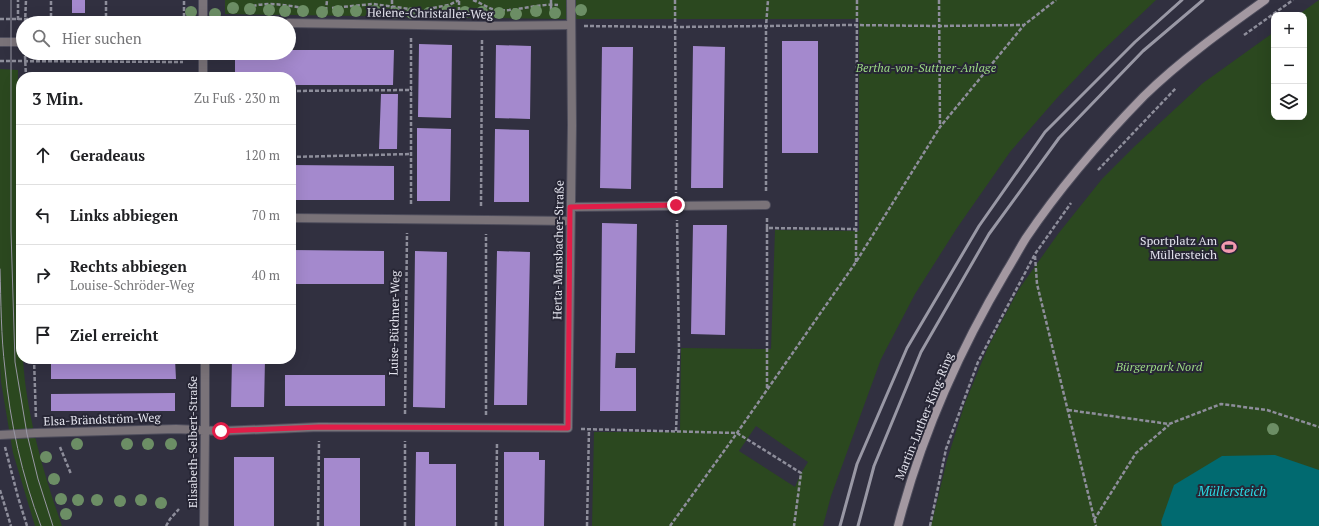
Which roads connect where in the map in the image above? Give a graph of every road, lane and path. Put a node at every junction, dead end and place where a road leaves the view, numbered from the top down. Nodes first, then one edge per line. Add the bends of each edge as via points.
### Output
1 (18, 0) edge
2 (26, 0) edge
3 (51, 0) edge
4 (106, 0) edge
5 (184, 0) edge
6 (203, 0) edge
7 (460, 0) edge
8 (473, 0) edge
9 (675, 0) edge
10 (768, 0) edge
11 (857, 0) edge
12 (939, 0) edge
13 (1056, 0) edge
14 (1265, 0) edge
15 (571, 4) edge
16 (304, 8) dead end
17 (320, 9) dead end
18 (417, 10) dead end
19 (424, 10) dead end
20 (18, 16) edge
21 (25, 16) edge
22 (51, 16) edge
23 (106, 16) edge
24 (184, 16) edge
25 (203, 16) edge
26 (235, 16) edge
27 (0, 19) edge
28 (16, 20) edge
29 (296, 23) edge
30 (411, 25) junction
31 (571, 25) junction
32 (857, 25) junction
33 (1024, 25) junction
34 (482, 26) junction
35 (766, 26) junction
36 (938, 26) junction
37 (675, 27) junction
38 (0, 42) edge
39 (16, 42) edge
40 (203, 60) edge
41 (0, 61) edge
42 (25, 61) junction
43 (184, 62) dead end
44 (26, 72) edge
45 (203, 72) edge
46 (1180, 84) dead end
47 (412, 90) junction
48 (296, 91) edge
49 (940, 127) junction
50 (411, 154) junction
51 (296, 157) edge
52 (1095, 173) dead end
53 (1075, 197) dead end
54 (676, 205) junction
55 (766, 205) joint
56 (570, 207) junction
57 (296, 218) edge
58 (409, 219) junction
59 (484, 221) junction
60 (570, 221) junction
61 (856, 229) junction
62 (1035, 254) junction
63 (856, 262) junction
64 (34, 364) edge
65 (205, 364) edge
66 (768, 390) junction
67 (1068, 410) junction
68 (1169, 424) junction
69 (319, 427) junction
70 (405, 427) junction
71 (486, 427) junction
72 (497, 427) junction
73 (1319, 427) edge
74 (568, 428) junction
75 (589, 429) junction
76 (205, 430) junction
77 (676, 431) junction
78 (36, 433) junction
79 (54, 433) junction
80 (737, 434) junction
81 (1, 435) edge
82 (71, 474) dead end
83 (0, 490) edge
84 (179, 509) dead end
85 (1094, 520) junction
86 (11, 526) edge
87 (27, 526) edge
88 (166, 526) edge
89 (204, 526) edge
90 (318, 526) edge
91 (405, 526) edge
92 (496, 526) edge
93 (588, 526) edge
94 (670, 526) edge
95 (794, 526) edge
96 (898, 526) edge
97 (930, 526) edge
98 (1096, 526) edge

1 - 20 path
2 - 21 path
3 - 22 path
4 - 23 path
5 - 24 path
6 - 25 street
7 - 19 path
8 - 15 path via 496,10
9 - 37 path
10 - 35 path
11 - 32 path
12 - 36 path
13 - 33 path
14 - 96 main road, Martin-Luther-King-Ring via 1200,47 1145,96 1096,148 1026,238 983,311 950,379 924,442
15 - 31 street, Herta-Mansbacher-Straße
16 - 26 path via 282,4 252,6
17 - 18 path via 373,4
27 - 28 path
29 - 30 street, Helene-Christaller-Weg
30 - 34 street, Helene-Christaller-Weg
30 - 47 path, Luise-Büchner-Weg
31 - 34 street, Helene-Christaller-Weg
31 - 37 path
31 - 56 street, Herta-Mansbacher-Straße
32 - 35 path
32 - 36 path
32 - 61 path
33 - 36 path
33 - 49 path
34 - 59 path
35 - 37 path
35 - 55 path
36 - 49 path
37 - 54 path
38 - 39 street
40 - 45 street
41 - 42 path
42 - 43 path
42 - 44 path
46 - 52 path
47 - 48 path
47 - 50 path, Luise-Büchner-Weg
49 - 63 path
50 - 51 path
50 - 58 path, Luise-Büchner-Weg
53 - 62 path
54 - 55 street
54 - 56 street
54 - 77 path via 679,350
56 - 60 street, Herta-Mansbacher-Straße
57 - 58 street
58 - 59 street
58 - 70 path, Luise-Büchner-Weg
59 - 60 street
59 - 71 path
60 - 74 street, Herta-Mansbacher-Straße
61 - 63 path
61 - 66 path via 767,228
62 - 67 path via 1037,284
62 - 97 path via 978,362 946,449
63 - 66 path
64 - 78 path
65 - 76 street, Elisabeth-Selbert-Straße
66 - 80 path
67 - 68 path
67 - 85 path
68 - 73 path via 1221,404 1268,410
68 - 85 path via 1136,453
69 - 70 street
69 - 76 street
69 - 90 path
70 - 71 street
70 - 91 path
71 - 72 street
72 - 74 street
72 - 92 path
74 - 75 path
75 - 77 path
75 - 93 path
76 - 79 street, Elsa-Brändström-Weg
76 - 89 street, Elisabeth-Selbert-Straße
77 - 80 path
78 - 79 street, Elsa-Brändström-Weg
78 - 81 street, Elsa-Brändström-Weg
79 - 82 path
80 - 94 path
80 - 95 path via 801,473
81 - 87 path
83 - 86 path
84 - 88 path
85 - 98 path

